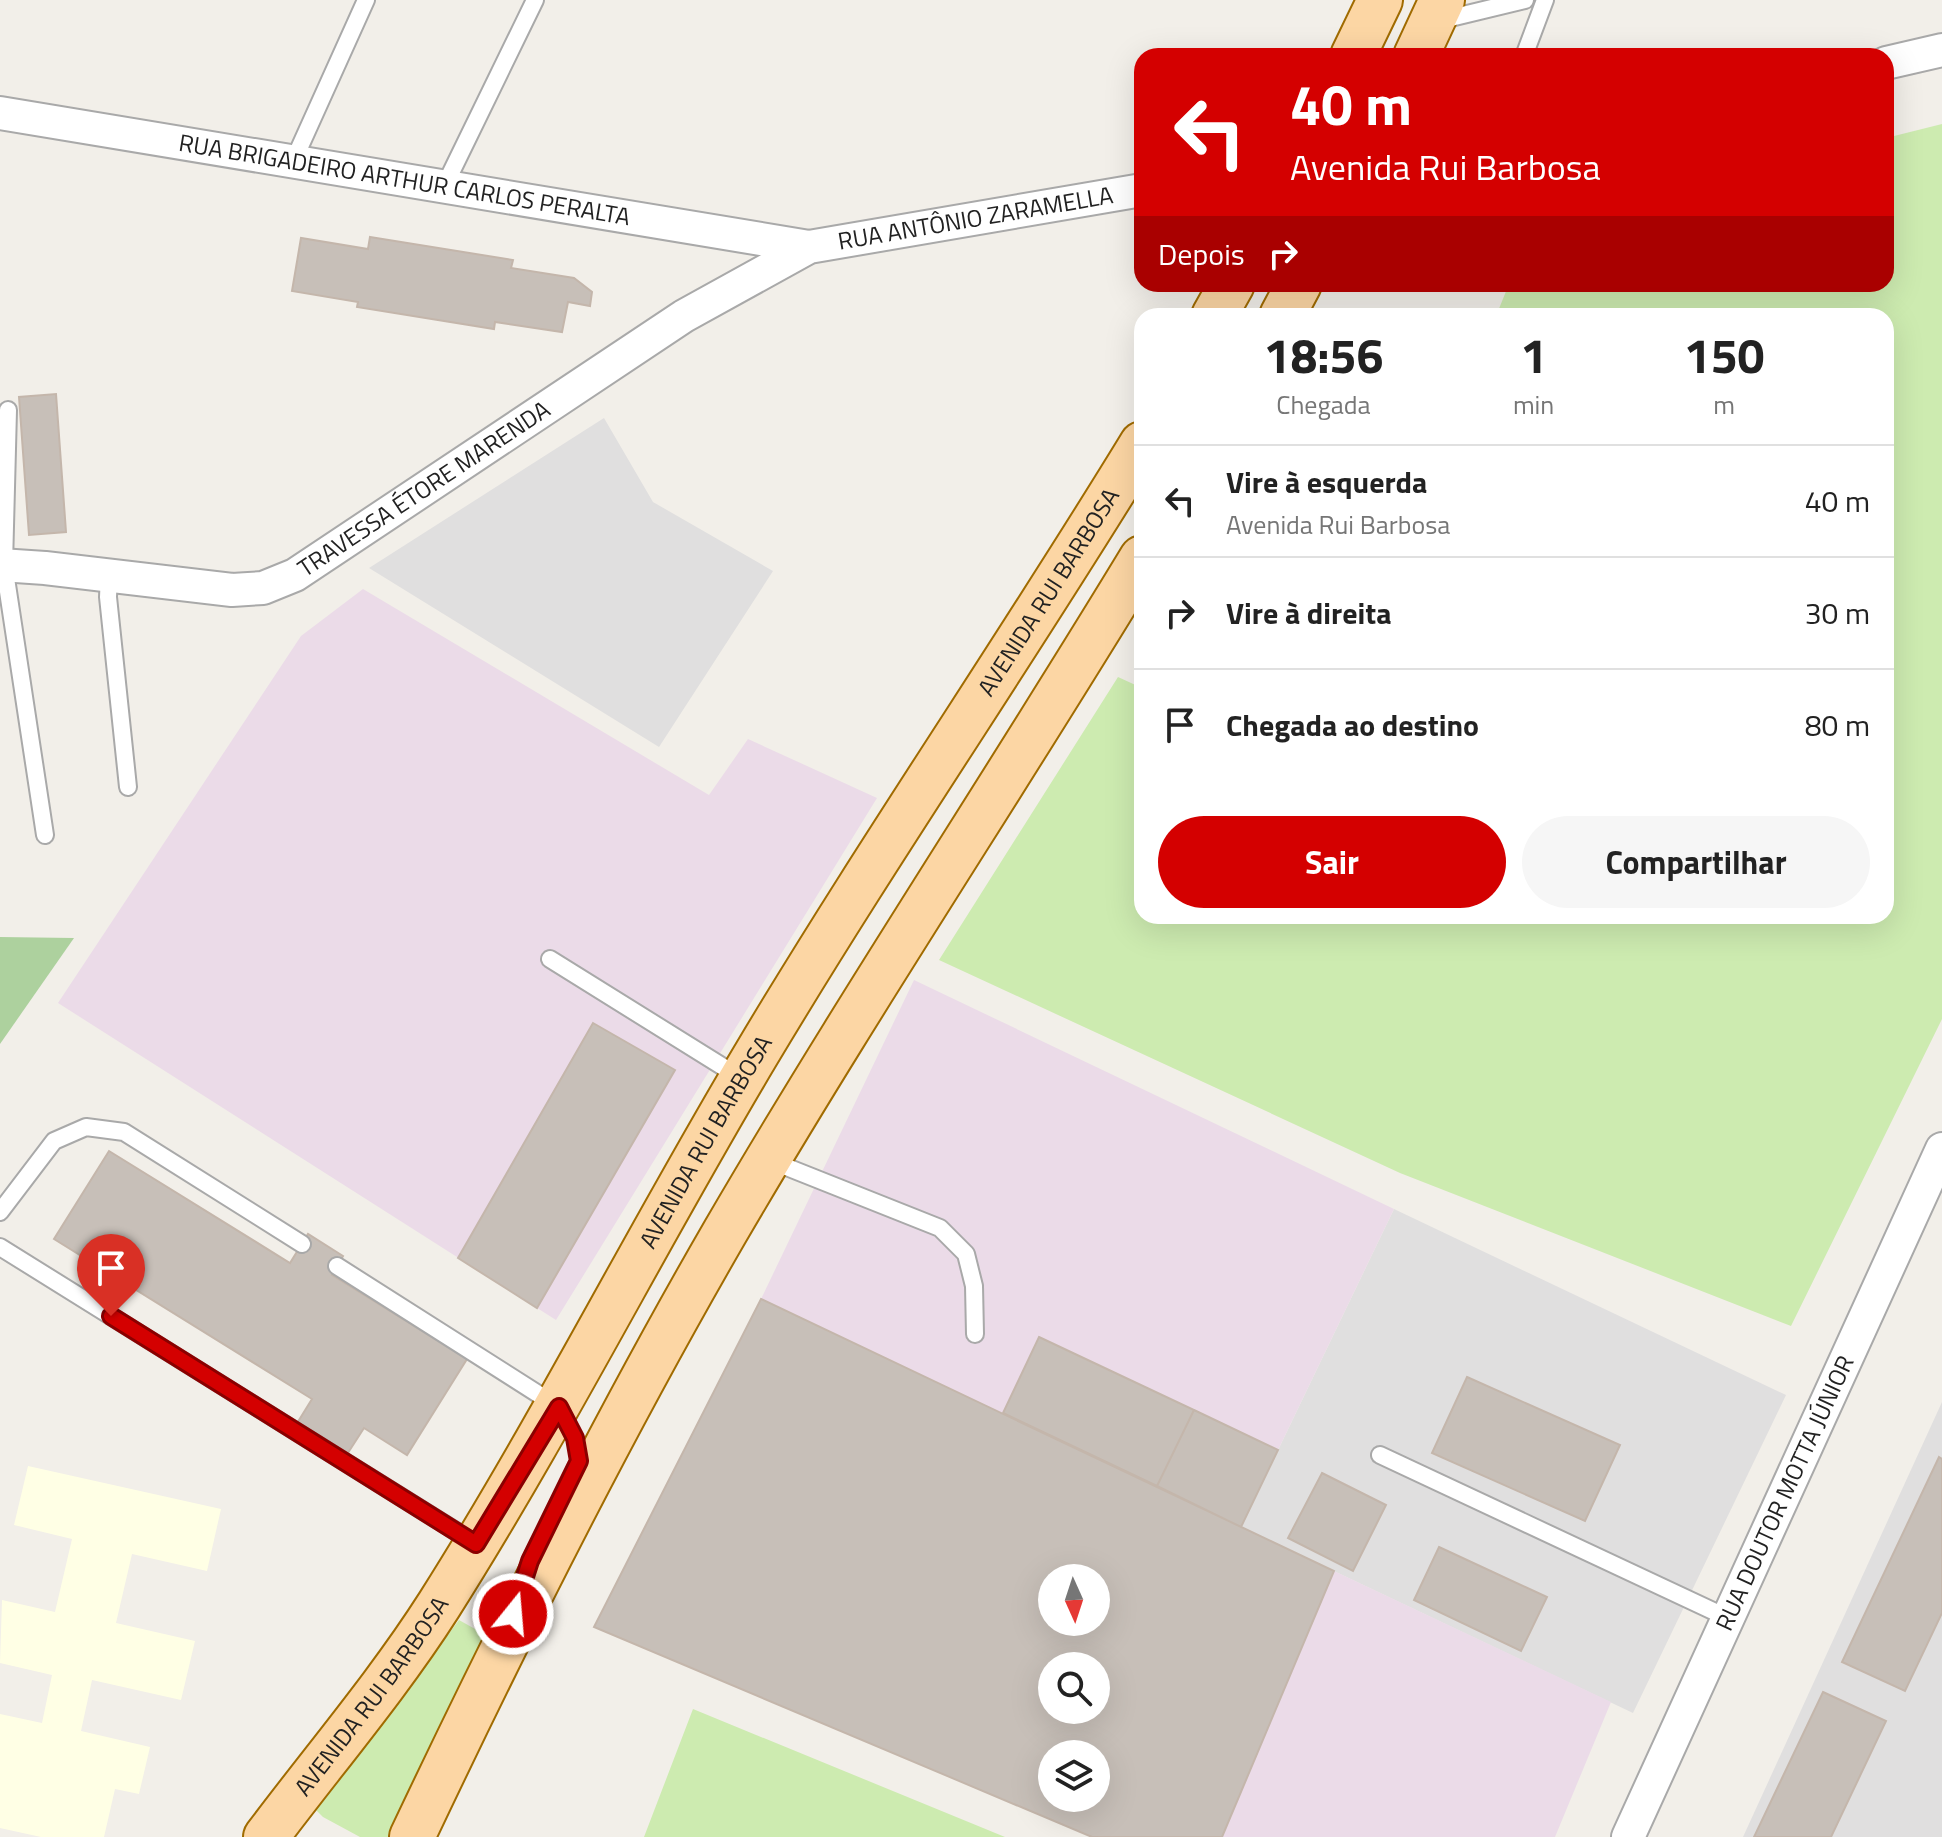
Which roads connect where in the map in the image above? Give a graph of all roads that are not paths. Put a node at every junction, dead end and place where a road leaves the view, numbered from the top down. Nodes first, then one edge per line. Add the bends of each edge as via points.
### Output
1 (366, 0) edge
2 (535, 0) edge
3 (1380, 0) edge
4 (1525, 0) edge
5 (1545, 0) edge
6 (1430, 26) edge
7 (1357, 48) edge
8 (1527, 48) edge
9 (1942, 50) edge
10 (1894, 61) edge
11 (0, 113) edge
12 (293, 162) junction
13 (444, 187) junction
14 (1134, 191) edge
15 (809, 247) junction
16 (8, 410) dead end
17 (1134, 457) edge
18 (2, 565) edge
19 (1134, 571) edge
20 (109, 575) junction
21 (128, 787) dead end
22 (45, 835) dead end
23 (550, 959) dead end
24 (742, 1078) junction
25 (1942, 1149) edge
26 (768, 1159) junction
27 (0, 1212) edge
28 (302, 1244) dead end
29 (0, 1247) edge
30 (337, 1266) dead end
31 (975, 1334) dead end
32 (559, 1407) junction
33 (1380, 1455) dead end
34 (476, 1544) junction
35 (1728, 1618) junction
36 (505, 1641) junction
37 (266, 1837) edge
38 (412, 1837) edge
39 (1628, 1837) edge

1 - 12 lane
2 - 13 lane
3 - 7 main road
4 - 6 lane
5 - 8 lane
9 - 10 street
11 - 12 street, RUA BRIGADEIRO ARTHUR CARLOS PERALTA
12 - 13 street, RUA BRIGADEIRO ARTHUR CARLOS PERALTA
13 - 15 street, RUA BRIGADEIRO ARTHUR CARLOS PERALTA
14 - 15 street, RUA ANTÔNIO ZARAMELLA
15 - 20 street, TRAVESSA ÉTORE MARENDA via 684,316 295,575 263,588 232,590
16 - 18 lane
17 - 24 main road, AVENIDA RUI BARBOSA
18 - 20 street, TRAVESSA ÉTORE MARENDA
18 - 22 lane
19 - 26 main road
20 - 21 lane
23 - 24 lane
24 - 32 main road, AVENIDA RUI BARBOSA
25 - 35 street, RUA DOUTOR MOTTA JÚNIOR
26 - 31 lane via 940,1228 966,1254 974,1286
26 - 36 main road via 638,1386
27 - 28 lane via 54,1141 86,1127 124,1132
29 - 34 lane
30 - 32 lane
32 - 34 main road, AVENIDA RUI BARBOSA
32 - 36 main road via 575,1438 579,1461 530,1561
33 - 35 lane
34 - 37 main road, AVENIDA RUI BARBOSA via 429,1619
35 - 39 street, RUA DOUTOR MOTTA JÚNIOR
36 - 38 main road

